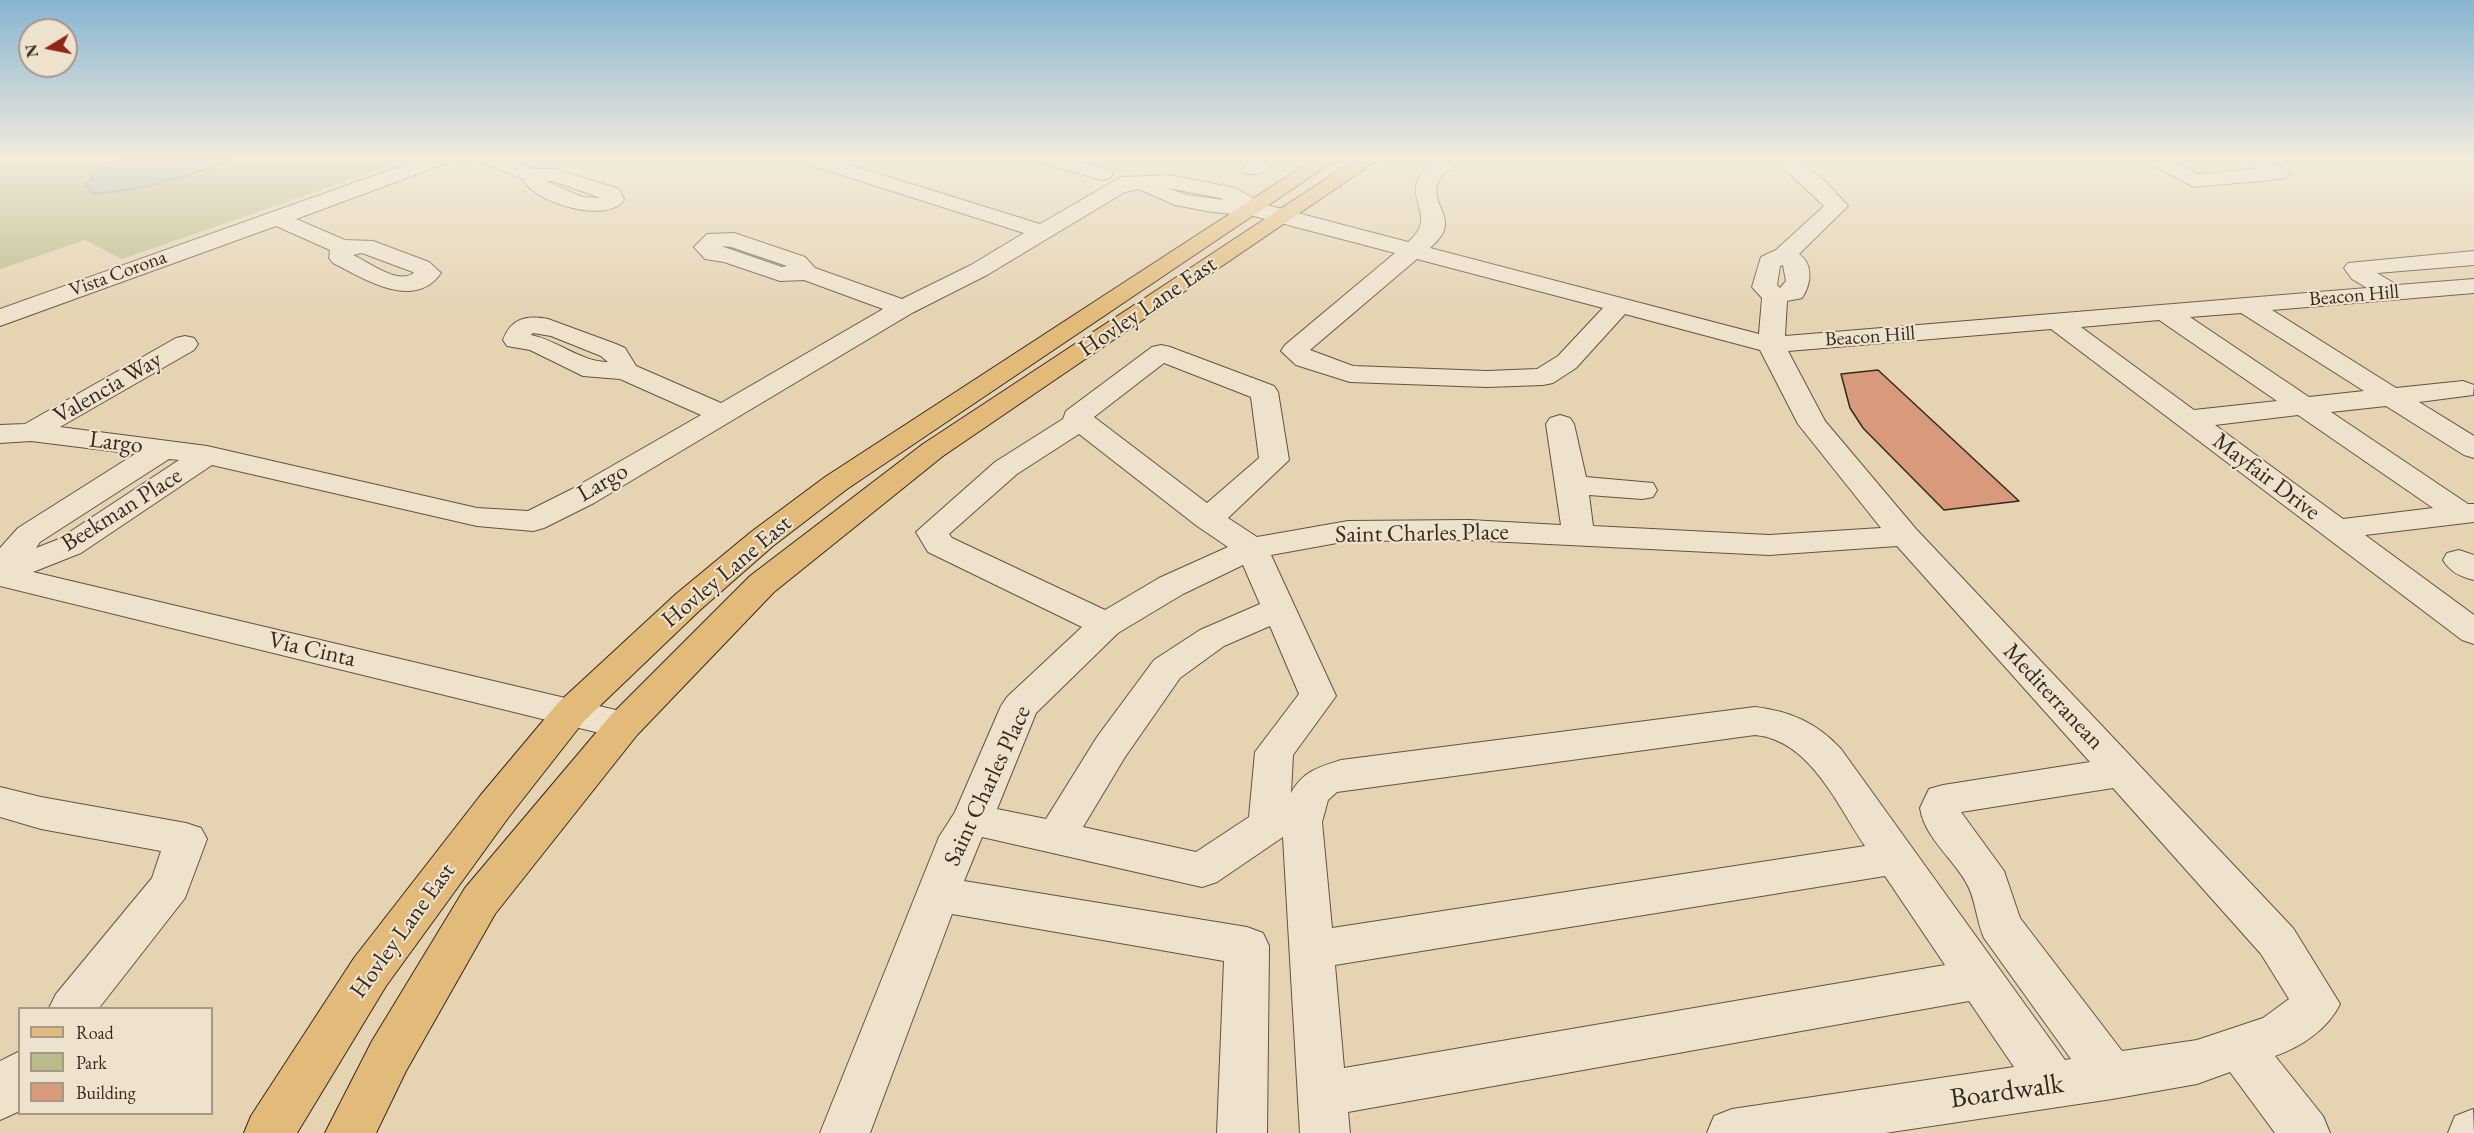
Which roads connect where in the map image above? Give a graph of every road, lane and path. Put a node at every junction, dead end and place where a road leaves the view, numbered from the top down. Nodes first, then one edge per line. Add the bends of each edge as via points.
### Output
1 (289, 212) edge
2 (979, 212) edge
3 (1076, 212) edge
4 (1257, 212) edge
5 (1432, 212) edge
6 (1831, 212) edge
7 (1268, 213) junction
8 (274, 217) junction
9 (1043, 232) junction
10 (342, 246) dead end
11 (1414, 252) junction
12 (2474, 258) edge
13 (806, 273) dead end
14 (2474, 286) edge
15 (2393, 293) junction
16 (1620, 306) junction
17 (2247, 306) junction
18 (903, 308) junction
19 (2166, 313) junction
20 (0, 318) edge
21 (2058, 322) junction
22 (185, 345) dead end
23 (1771, 345) junction
24 (625, 371) dead end
25 (2463, 389) dead end
26 (2392, 397) junction
27 (2304, 406) junction
28 (720, 413) junction
29 (2188, 419) junction
30 (1081, 420) junction
31 (1560, 424) dead end
32 (31, 432) junction
33 (0, 434) edge
34 (164, 449) junction
35 (2474, 449) edge
36 (207, 455) junction
37 (1572, 485) junction
38 (1642, 490) dead end
39 (2468, 513) edge
40 (1208, 519) junction
41 (2336, 529) junction
42 (1578, 536) junction
43 (1905, 536) junction
44 (1252, 548) junction
45 (0, 572) edge
46 (1279, 609) junction
47 (1106, 625) junction
48 (2474, 632) edge
49 (571, 712) junction
50 (624, 724) junction
51 (2122, 772) junction
52 (0, 802) edge
53 (972, 819) junction
54 (1056, 838) junction
55 (1896, 858) junction
56 (938, 894) junction
57 (1312, 950) junction
58 (1980, 979) junction
59 (73, 1007) edge
60 (2259, 1040) junction
61 (18, 1075) edge
62 (2112, 1077) junction
63 (2054, 1085) junction
64 (0, 1097) edge
65 (1324, 1114) edge
66 (269, 1133) edge
67 (350, 1133) edge
68 (844, 1133) edge
69 (1242, 1133) edge
70 (1732, 1133) edge
71 (2305, 1133) edge

1 - 8 street, Vista Corona
2 - 9 street
3 - 9 street, Largo
4 - 7 street, Largo
5 - 11 street via 1435,220 1430,236
6 - 23 street via 1784,255 1769,262 1764,287 1775,296
7 - 11 street, Beacon Hill
7 - 49 main road, Hovley Lane East via 1082,319 836,483 696,595
7 - 50 main road, Hovley Lane East via 1124,324 933,450 762,584
8 - 10 street
8 - 20 street, Vista Corona
9 - 18 street, Largo
11 - 16 street, Beacon Hill
11 - 16 street via 1294,351 1305,359 1350,374 1543,377 1567,362
12 - 15 street via 2356,268
13 - 18 street
14 - 15 street, Beacon Hill
15 - 17 street, Beacon Hill
16 - 23 street, Beacon Hill
17 - 19 street, Beacon Hill
17 - 26 street
18 - 28 street, Largo
19 - 21 street, Beacon Hill
19 - 27 street
21 - 23 street, Beacon Hill
21 - 29 street, Mayfair Drive
22 - 32 street, Valencia Way
23 - 43 street, Mediterranean via 1812,424
24 - 28 street
25 - 26 street
26 - 27 street
26 - 35 street
27 - 29 street
27 - 39 street
28 - 36 street, Largo via 583,496 533,521 477,517
29 - 41 street, Mayfair Drive
30 - 40 street
30 - 40 street via 1076,417 1161,353 1264,392 1274,460
30 - 47 street via 1006,468 932,532 939,545
31 - 37 street
32 - 33 street, Largo
32 - 34 street, Largo
34 - 36 street, Largo
34 - 45 street, Beekman Place via 29,535
36 - 45 street, Beekman Place via 70,546
37 - 38 street
37 - 42 street
39 - 41 street
40 - 44 street
41 - 48 street, Mayfair Drive
42 - 43 street, Saint Charles Place via 1768,545
42 - 44 street, Saint Charles Place via 1469,530 1348,531
43 - 51 street, Mediterranean
44 - 46 street
44 - 47 street, Saint Charles Place via 1171,586
45 - 49 street, Via Cinta
46 - 54 street via 1212,638 1167,669 1111,747
46 - 54 street via 1318,696 1274,752 1269,825 1202,870
47 - 53 street, Saint Charles Place via 1020,706
49 - 50 street, Via Cinta
49 - 66 main road, Hovley Lane East via 370,972
50 - 67 main road, Hovley Lane East via 480,901 389,1056
51 - 60 street, Mediterranean via 2277,941 2316,1004
51 - 62 street via 1943,800 1940,808 1942,819 1989,883 2000,926
52 - 59 street via 186,839 170,886
53 - 54 street
53 - 56 street, Saint Charles Place via 960,837
55 - 57 street
55 - 57 street via 1812,742 1794,728 1774,722 1755,721 1341,775 1323,780 1313,788 1302,822
55 - 58 street
56 - 68 street, Saint Charles Place
56 - 69 street via 1247,946
57 - 65 street
58 - 63 street
58 - 65 street
60 - 62 street, Boardwalk via 2197,1062
60 - 71 street
61 - 64 street
62 - 63 street, Boardwalk
63 - 70 street, Boardwalk

